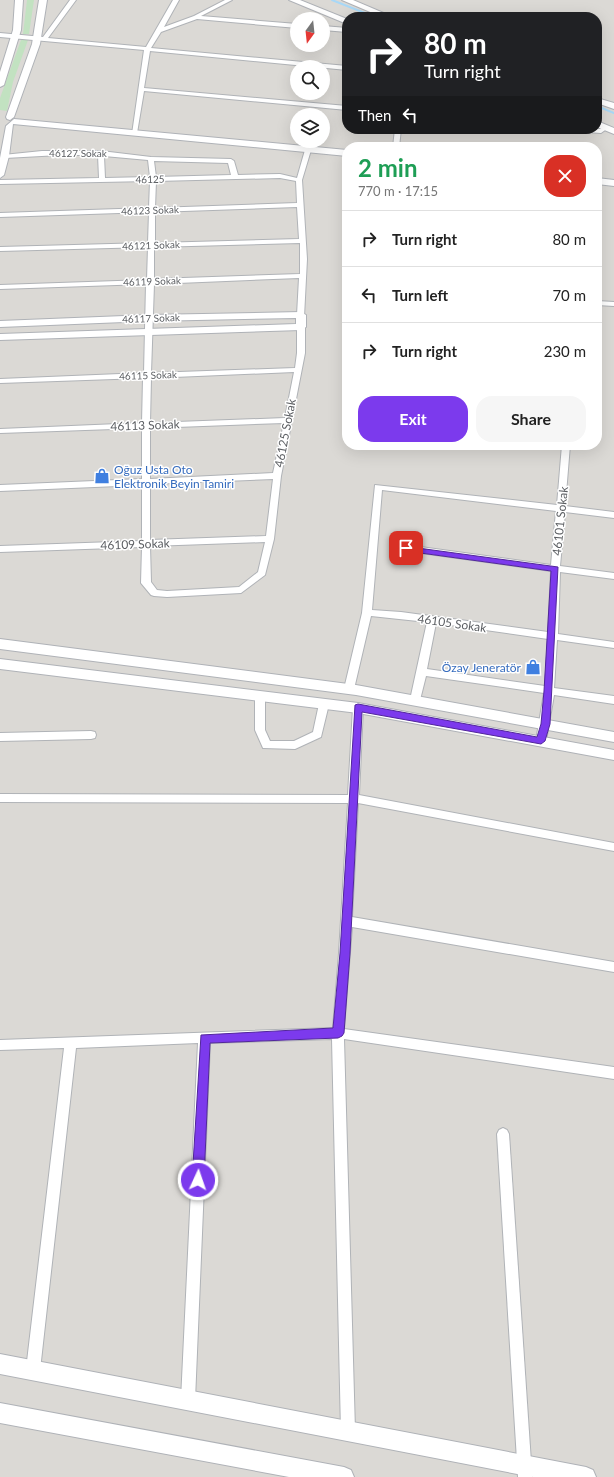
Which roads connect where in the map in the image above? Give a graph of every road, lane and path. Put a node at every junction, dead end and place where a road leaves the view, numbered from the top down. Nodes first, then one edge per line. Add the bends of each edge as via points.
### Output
1 (19, 0) edge
2 (43, 0) edge
3 (73, 0) edge
4 (176, 0) edge
5 (229, 0) edge
6 (293, 0) edge
7 (346, 0) edge
8 (376, 12) edge
9 (196, 17) junction
10 (342, 20) edge
11 (290, 25) edge
12 (330, 29) edge
13 (342, 30) edge
14 (159, 31) junction
15 (0, 35) edge
16 (15, 36) junction
17 (40, 39) junction
18 (147, 50) junction
19 (342, 68) edge
20 (0, 85) edge
21 (141, 89) junction
22 (602, 102) edge
23 (614, 106) edge
24 (342, 108) edge
25 (0, 116) edge
26 (11, 122) junction
27 (602, 126) edge
28 (0, 128) edge
29 (614, 131) edge
30 (134, 133) junction
31 (308, 150) junction
32 (101, 153) junction
33 (342, 153) edge
34 (5, 156) junction
35 (151, 159) junction
36 (0, 175) edge
37 (235, 177) junction
38 (153, 179) junction
39 (102, 180) junction
40 (299, 180) junction
41 (602, 181) edge
42 (0, 182) edge
43 (614, 182) edge
44 (300, 205) junction
45 (151, 209) junction
46 (0, 215) edge
47 (303, 241) junction
48 (150, 246) junction
49 (0, 249) edge
50 (304, 276) junction
51 (149, 281) junction
52 (0, 287) edge
53 (602, 304) edge
54 (614, 304) edge
55 (301, 315) junction
56 (148, 318) junction
57 (0, 324) edge
58 (301, 327) junction
59 (148, 332) junction
60 (0, 337) edge
61 (297, 370) junction
62 (147, 374) junction
63 (0, 380) edge
64 (289, 420) junction
65 (146, 424) junction
66 (0, 431) edge
67 (566, 450) edge
68 (277, 476) junction
69 (146, 482) junction
70 (0, 488) edge
71 (560, 509) junction
72 (614, 515) edge
73 (270, 539) junction
74 (146, 544) junction
75 (406, 548) dead end
76 (0, 549) edge
77 (555, 569) junction
78 (614, 576) edge
79 (367, 613) junction
80 (432, 620) junction
81 (551, 637) junction
82 (0, 644) edge
83 (614, 645) edge
84 (0, 664) edge
85 (422, 672) junction
86 (349, 689) junction
87 (548, 691) junction
88 (260, 696) junction
89 (416, 700) junction
90 (614, 700) edge
91 (324, 704) junction
92 (358, 708) junction
93 (545, 724) junction
94 (91, 735) dead end
95 (0, 737) edge
96 (614, 737) edge
97 (541, 741) junction
98 (614, 755) edge
99 (0, 798) edge
100 (353, 800) junction
101 (614, 847) edge
102 (347, 921) junction
103 (614, 967) edge
104 (338, 1033) junction
105 (204, 1038) junction
106 (71, 1043) junction
107 (0, 1045) edge
108 (614, 1073) edge
109 (503, 1134) dead end
110 (0, 1364) edge
111 (33, 1370) junction
112 (188, 1400) junction
113 (0, 1413) edge
114 (348, 1431) junction
115 (525, 1472) edge
116 (344, 1477) edge
117 (586, 1477) edge

1 - 16 street
2 - 17 street
3 - 17 street
4 - 14 street
5 - 9 street
6 - 10 street
7 - 8 street
9 - 11 street
9 - 14 street
12 - 13 street
14 - 18 street
15 - 16 street
16 - 17 street
16 - 20 street
17 - 18 street
17 - 26 street
18 - 19 street
18 - 21 street
21 - 24 street
21 - 30 street
22 - 23 street
25 - 26 street
26 - 28 street
26 - 30 street
26 - 34 street
27 - 29 street
30 - 31 street
31 - 33 street
31 - 40 street
32 - 34 street, 46127 Sokak via 66,152
32 - 35 street, 46127 Sokak
32 - 39 street
34 - 36 street
35 - 37 street, 46127 Sokak via 231,160
35 - 38 street
37 - 38 street, 46125
37 - 40 street, 46125 via 280,176
38 - 39 street, 46125
38 - 45 street, 46125 Sokak
39 - 42 street, 46125
40 - 44 street
41 - 43 street
44 - 45 street, 46123 Sokak
44 - 47 street
45 - 46 street, 46123 Sokak
45 - 48 street, 46125 Sokak
47 - 48 street, 46121 Sokak
47 - 50 street
48 - 49 street, 46121 Sokak
48 - 51 street, 46125 Sokak
50 - 51 street, 46119 Sokak
50 - 55 street
51 - 52 street, 46119 Sokak
51 - 56 street, 46125 Sokak
53 - 54 street
55 - 56 street, 46117 Sokak
55 - 58 street
56 - 57 street, 46117 Sokak
56 - 59 street, 46125 Sokak
58 - 59 street, 46117 Sokak
58 - 61 street, 46125 Sokak via 301,352
59 - 60 street, 46117 Sokak
59 - 62 street, 46125 Sokak
61 - 62 street, 46115 Sokak
61 - 64 street, 46125 Sokak
62 - 63 street, 46115 Sokak
62 - 65 street, 46125 Sokak
64 - 65 street, 46113 Sokak
64 - 68 street, 46125 Sokak
65 - 66 street, 46113 Sokak
65 - 69 street, 46125 Sokak
67 - 71 street, 46101 Sokak
68 - 69 street
68 - 73 street, 46125 Sokak
69 - 70 street
69 - 74 street, 46125 Sokak
71 - 72 street
71 - 77 street, 46101 Sokak
71 - 79 street via 378,488
73 - 74 street, 46109 Sokak
73 - 74 street, 46125 Sokak via 262,573 241,590 167,594 154,592 146,583
74 - 76 street, 46109 Sokak
75 - 77 street
77 - 78 street
77 - 81 street, 46101 Sokak
79 - 80 street, 46105 Sokak
79 - 86 street
80 - 81 street, 46105 Sokak
80 - 85 street
81 - 83 street, 46105 Sokak
81 - 87 street, 46101 Sokak
82 - 86 street
84 - 88 street
85 - 87 street
85 - 89 street
86 - 89 street
87 - 90 street
87 - 93 street, 46101 Sokak
88 - 91 street
88 - 91 street via 260,730 267,745 295,745 317,734
89 - 93 street
91 - 92 street
92 - 97 street
92 - 100 street
93 - 96 street
93 - 97 street, 46101 Sokak
94 - 95 street
97 - 98 street
99 - 100 street
100 - 101 street via 359,799
100 - 102 street
102 - 103 street
102 - 104 street
104 - 105 street
104 - 108 street
104 - 114 street
105 - 106 street
105 - 112 street
106 - 107 street
106 - 111 street
109 - 115 street
110 - 111 street
111 - 112 street
112 - 114 street
113 - 116 street
114 - 115 street
115 - 117 street

